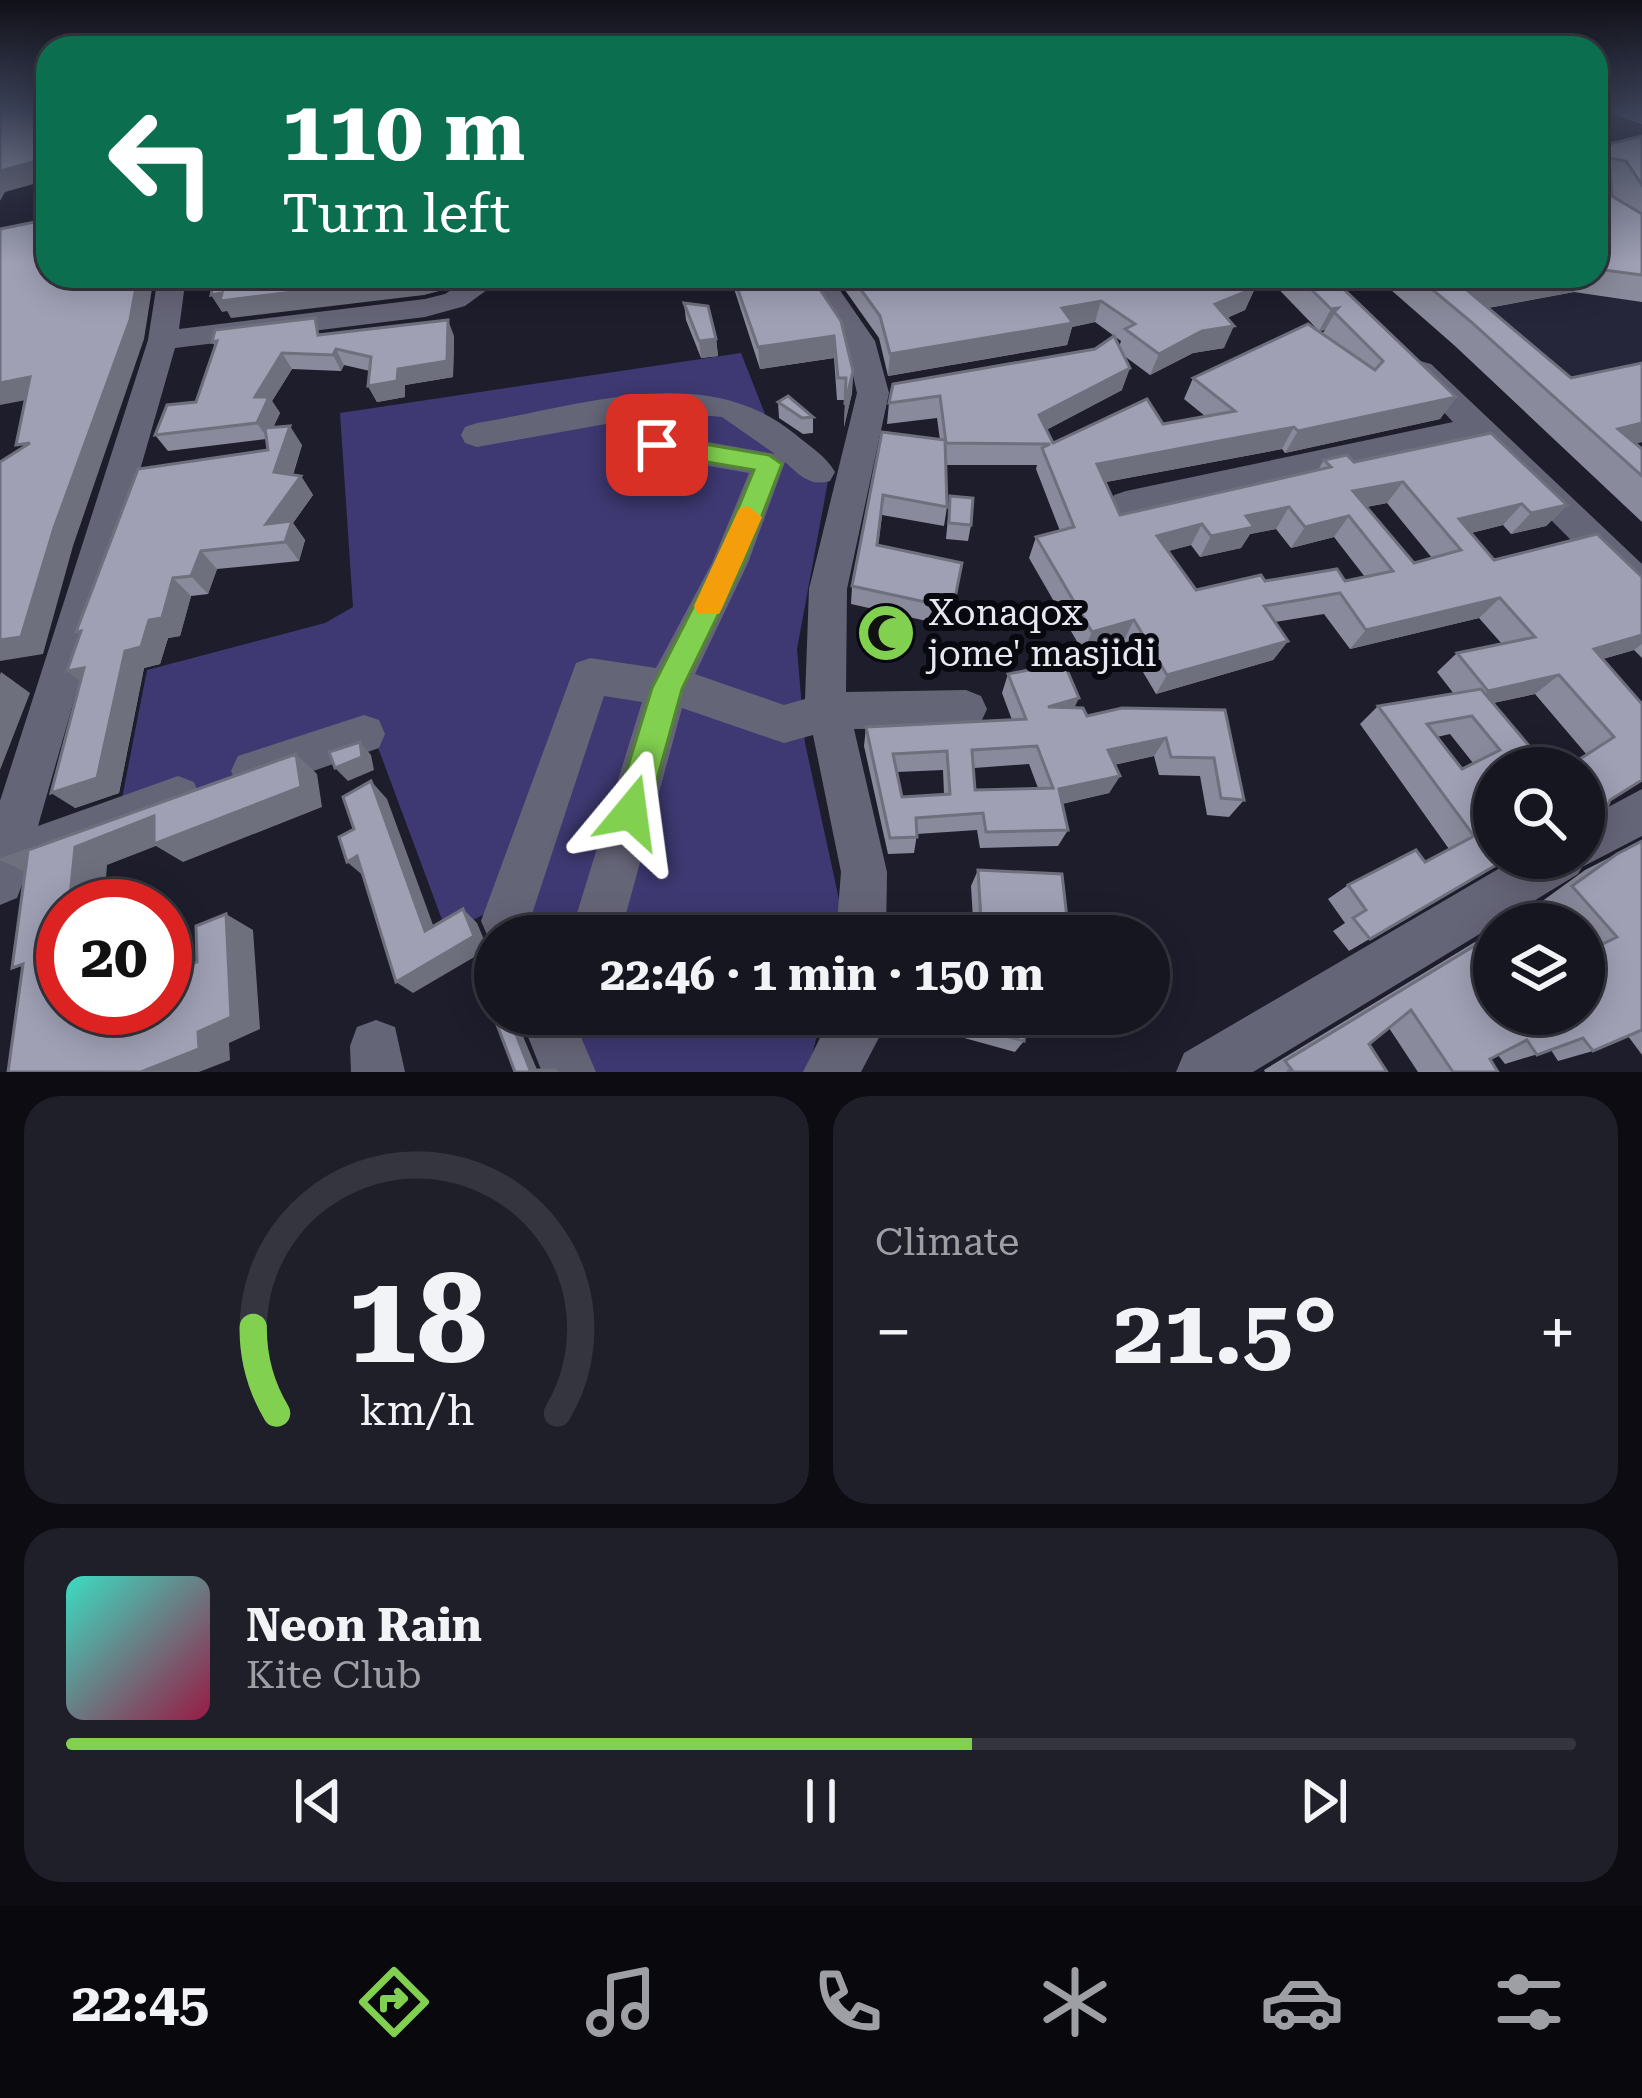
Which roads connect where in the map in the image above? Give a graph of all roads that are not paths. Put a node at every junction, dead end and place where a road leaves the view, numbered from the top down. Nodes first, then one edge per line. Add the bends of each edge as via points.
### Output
1 (170, 288) edge
2 (473, 288) edge
3 (824, 288) edge
4 (164, 340) junction
5 (1400, 352) edge
6 (914, 388) edge
7 (873, 393) junction
8 (664, 403) junction
9 (1478, 428) junction
10 (477, 435) dead end
11 (818, 472) dead end
12 (1126, 504) dead end
13 (1642, 587) edge
14 (667, 688) junction
15 (966, 710) dead end
16 (829, 711) junction
17 (364, 734) dead end
18 (1642, 811) edge
19 (1605, 833) edge
20 (1, 872) edge
21 (1527, 879) edge
22 (507, 915) edge
23 (601, 915) edge
24 (862, 915) edge
25 (854, 1035) edge
26 (830, 1072) edge
27 (1203, 1072) edge

1 - 4 street
2 - 4 street via 425,308
3 - 7 street via 860,341
4 - 20 street
5 - 9 street
6 - 7 street
7 - 16 street via 828,589
8 - 10 street
8 - 11 street via 702,400 742,410
8 - 14 street via 653,459 769,464
9 - 12 street
9 - 13 street
14 - 16 street via 784,724
14 - 22 street via 590,676
14 - 23 street
15 - 16 street
16 - 24 street via 864,872
17 - 20 street via 81,830
18 - 19 street
21 - 27 street
25 - 26 street

